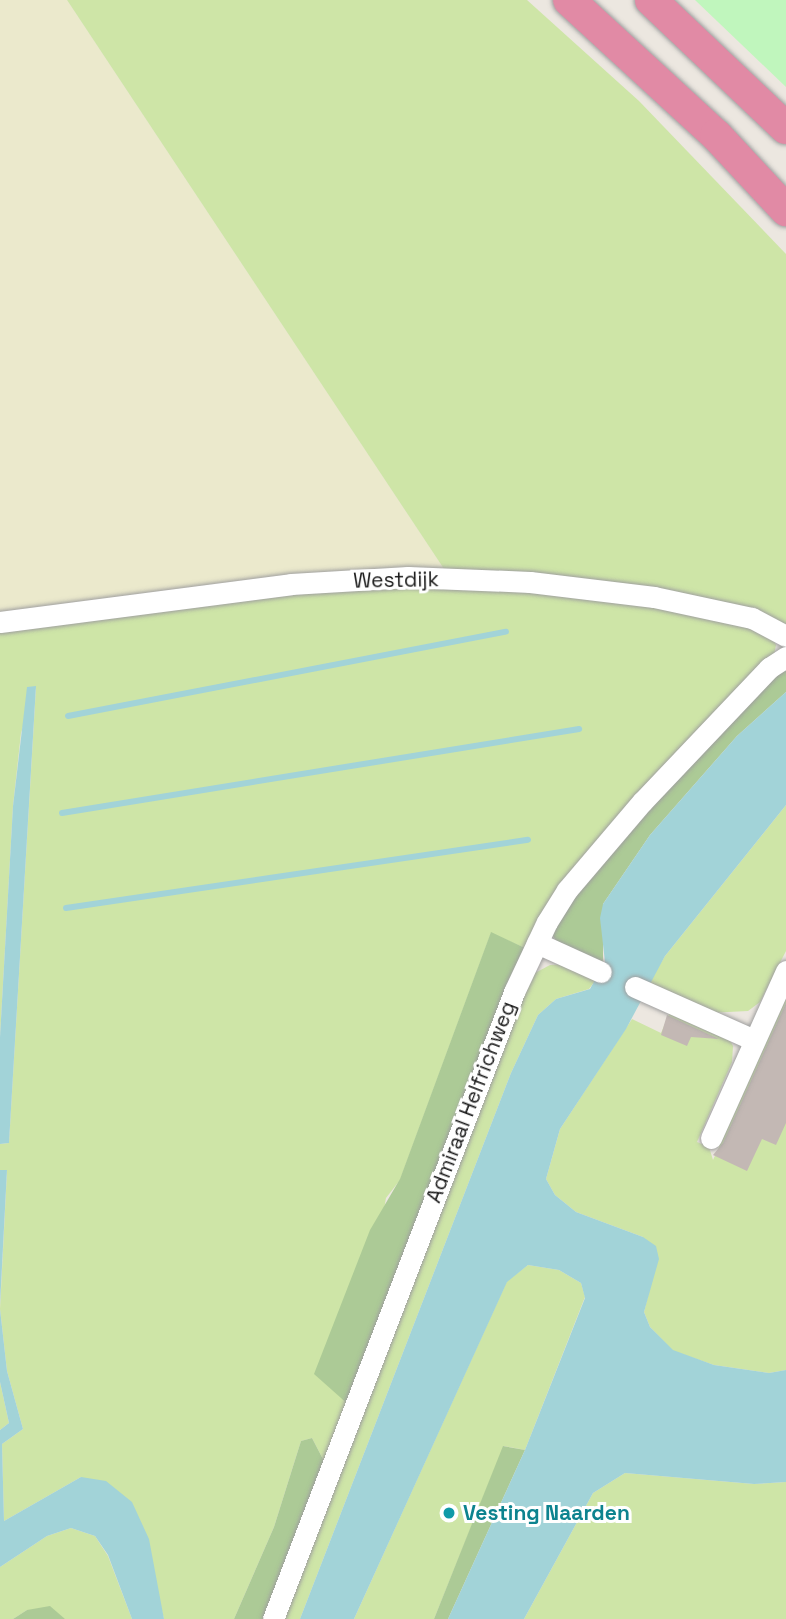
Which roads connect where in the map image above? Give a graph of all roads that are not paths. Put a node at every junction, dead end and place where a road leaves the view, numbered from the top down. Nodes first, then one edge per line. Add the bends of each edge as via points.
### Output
1 (569, 0) edge
2 (652, 0) edge
3 (786, 128) edge
4 (786, 210) edge
5 (0, 622) edge
6 (786, 636) edge
7 (786, 657) edge
8 (537, 943) junction
9 (786, 971) edge
10 (601, 972) dead end
11 (635, 987) dead end
12 (754, 1040) junction
13 (711, 1138) dead end
14 (273, 1619) edge

1 - 4 highway via 716,135
2 - 3 highway
5 - 6 street, Westdijk via 290,584 408,577 530,582 654,597 752,618
7 - 8 street, Admiraal Helfrichweg via 769,668 642,802 567,890
8 - 10 street
8 - 14 street, Admiraal Helfrichweg via 514,992
9 - 12 street
11 - 12 street
12 - 13 street

